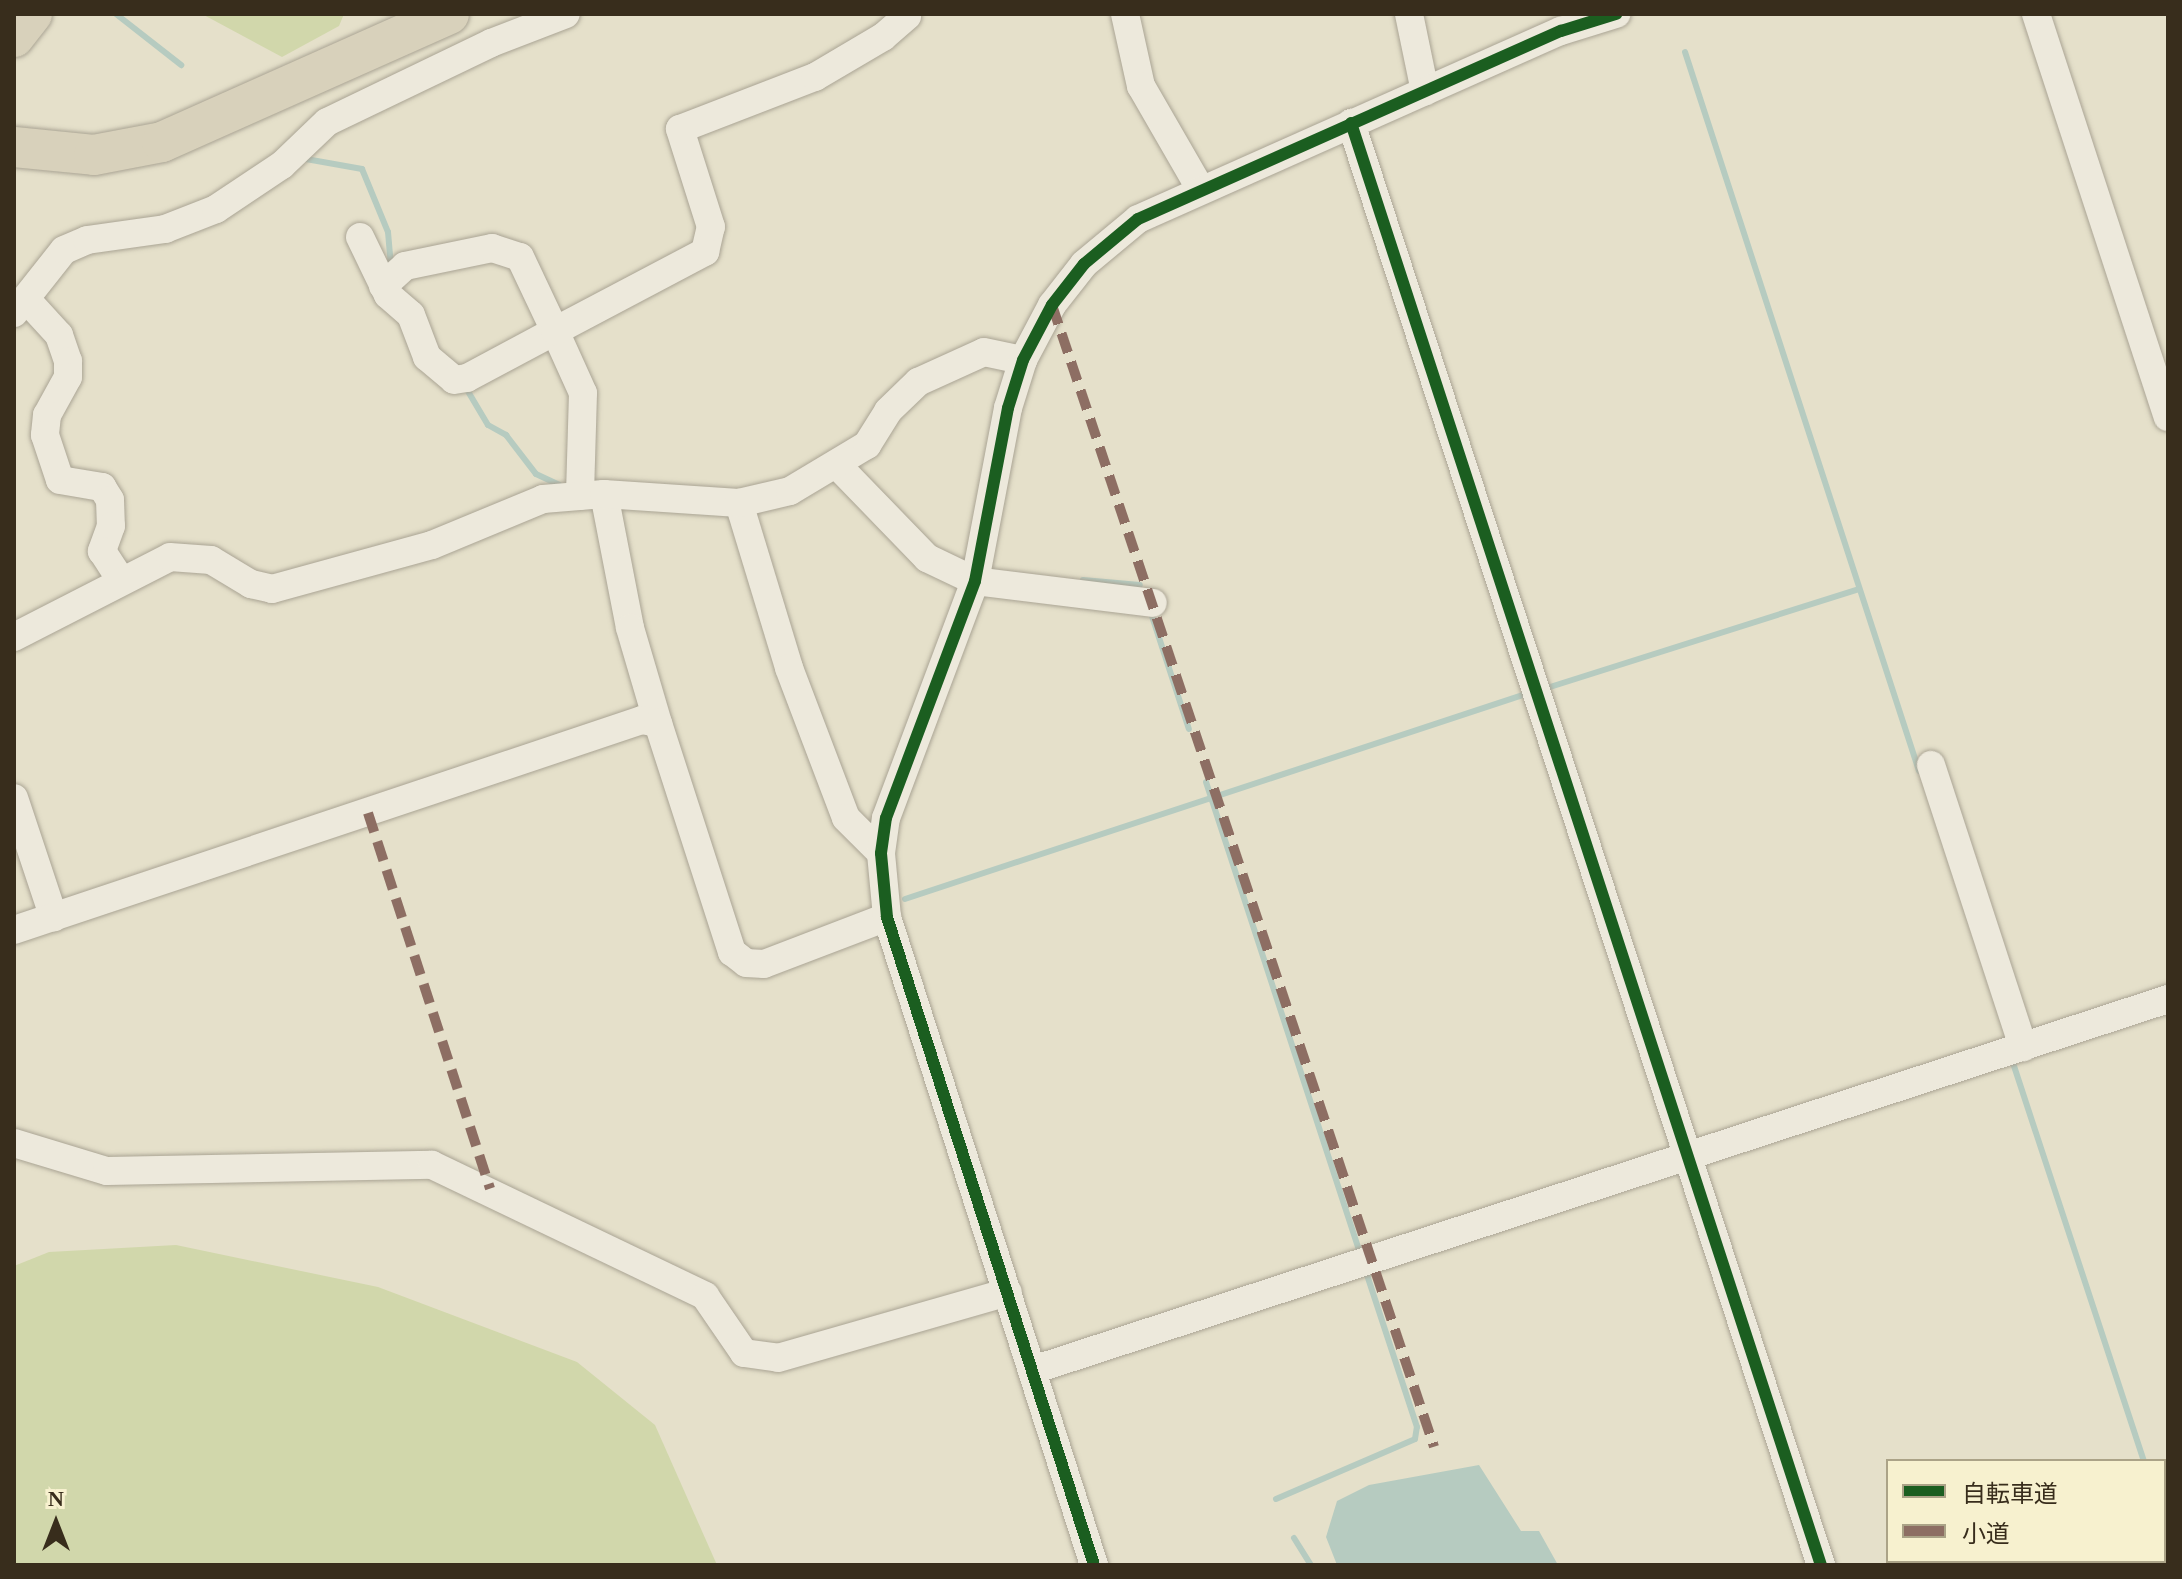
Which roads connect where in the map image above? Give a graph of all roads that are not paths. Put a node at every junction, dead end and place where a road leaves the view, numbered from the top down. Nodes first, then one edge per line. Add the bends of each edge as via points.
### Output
1 (32, 14) edge
2 (449, 14) edge
3 (566, 14) edge
4 (1125, 14) edge
5 (1409, 14) edge
6 (1616, 14) edge
7 (2036, 14) edge
8 (904, 15) edge
9 (14, 37) edge
10 (1425, 91) junction
11 (1351, 123) junction
12 (14, 147) edge
13 (1201, 190) junction
14 (360, 237) dead end
15 (383, 286) junction
16 (20, 306) edge
17 (555, 331) junction
18 (1023, 360) junction
19 (2168, 417) edge
20 (838, 466) junction
21 (592, 495) junction
22 (739, 503) junction
23 (120, 579) junction
24 (975, 581) junction
25 (1153, 603) dead end
26 (14, 637) edge
27 (658, 723) junction
28 (1931, 765) dead end
29 (14, 798) edge
30 (881, 853) junction
31 (887, 917) junction
32 (54, 918) junction
33 (14, 930) edge
34 (2168, 999) edge
35 (2023, 1047) junction
36 (14, 1143) edge
37 (1687, 1157) junction
38 (1008, 1292) junction
39 (1033, 1370) junction
40 (1094, 1565) edge
41 (1821, 1565) edge

1 - 9 highway
2 - 12 highway via 162,142 94,155
3 - 16 street via 491,43 327,122 282,165 216,209 165,229 87,240 64,250
4 - 13 street via 1141,86
5 - 10 street
6 - 10 street via 1561,31
7 - 19 street
8 - 17 street via 883,37 815,77 680,129 711,227 705,252
10 - 11 street
11 - 13 street
11 - 37 street
13 - 18 street via 1138,219 1084,264 1052,305
14 - 15 street
15 - 17 street via 405,266 492,248 520,257
15 - 17 street via 411,315 427,357 454,380
16 - 23 street via 59,335 68,377 47,415 45,435 60,480 102,487 110,500 111,526 102,551
17 - 21 street via 583,393
18 - 20 street via 984,352 918,382 888,411 867,445
18 - 24 street via 1008,408
20 - 22 street via 790,491
20 - 24 street via 927,558
21 - 22 street
21 - 23 street via 543,499 432,545 272,589 251,584 211,560 170,557
21 - 27 street
22 - 30 street via 789,668 846,818
23 - 26 street
24 - 25 street
24 - 30 street via 886,818
27 - 31 street via 732,952 746,963 764,964
27 - 32 street via 642,720
28 - 35 street
29 - 32 street
30 - 31 street
31 - 38 street
32 - 33 street
34 - 35 street
35 - 37 street
36 - 38 street via 107,1171 432,1165 705,1296 744,1353 778,1358
37 - 39 street
37 - 41 street
38 - 39 street
39 - 40 street

